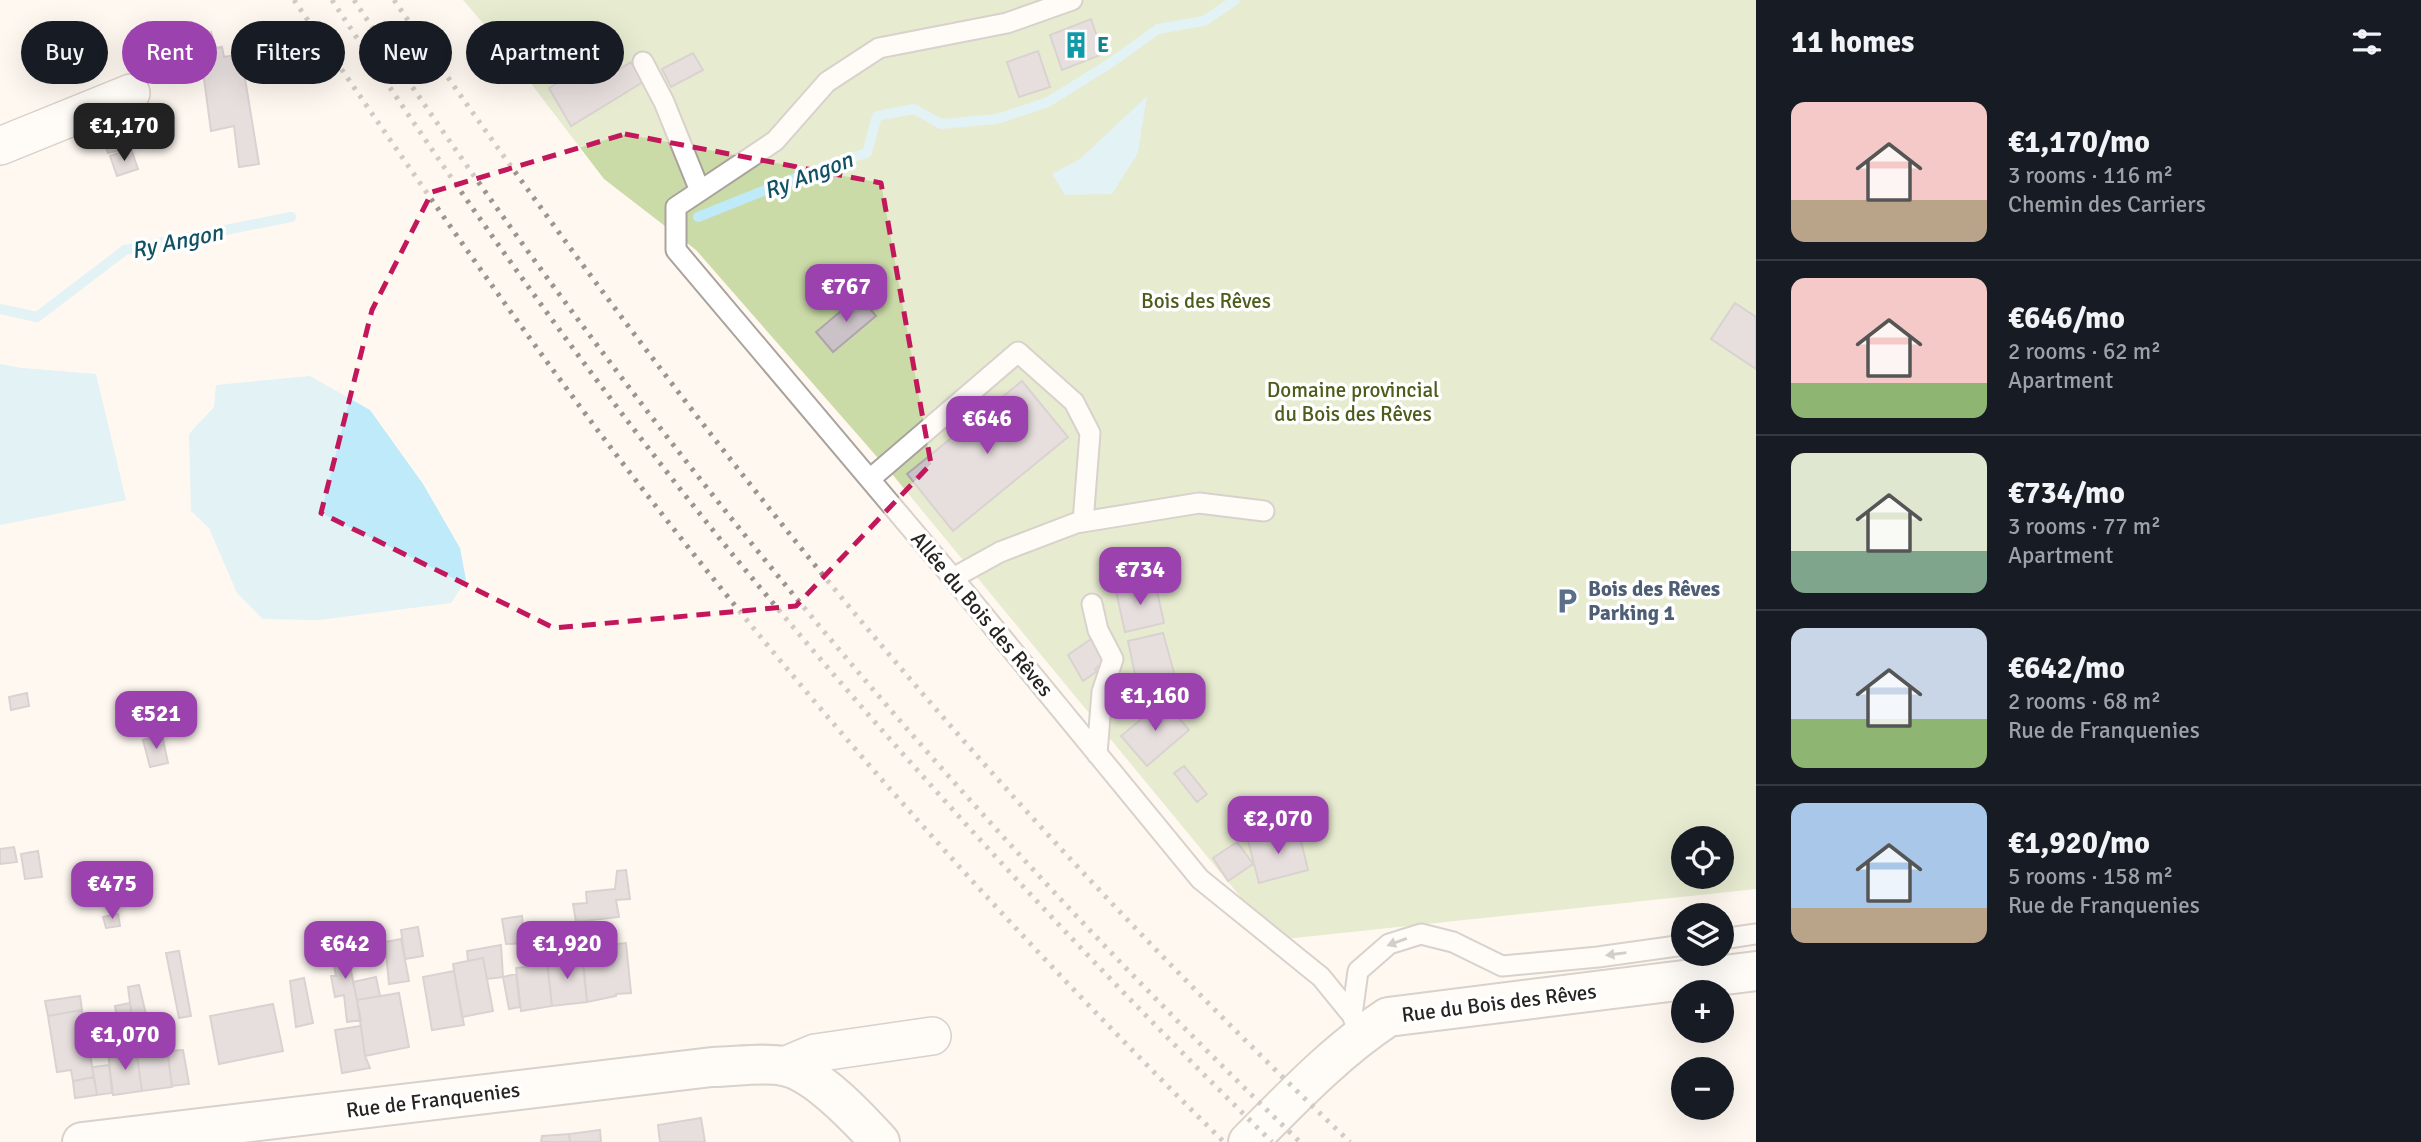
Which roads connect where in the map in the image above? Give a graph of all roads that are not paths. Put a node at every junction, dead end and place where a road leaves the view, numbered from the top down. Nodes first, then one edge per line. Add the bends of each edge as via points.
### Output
1 (1072, 0) edge
2 (643, 62) dead end
3 (131, 93) dead end
4 (0, 146) edge
5 (700, 191) junction
6 (870, 479) junction
7 (1264, 511) dead end
8 (1083, 522) junction
9 (953, 578) junction
10 (1093, 604) dead end
11 (1097, 754) junction
12 (1756, 934) edge
13 (1734, 937) edge
14 (1671, 947) edge
15 (1756, 971) edge
16 (1356, 1025) junction
17 (932, 1036) dead end
18 (784, 1066) junction
19 (82, 1142) edge
20 (880, 1142) edge
21 (1248, 1142) edge

1 - 5 lane via 1007,23 879,48 827,82 775,141
2 - 5 lane
3 - 4 street
5 - 6 lane, Allée du Bois des Rêves via 676,207 676,250
6 - 8 lane via 1017,352 1074,401 1090,433
6 - 9 lane, Allée du Bois des Rêves
7 - 8 lane via 1199,503
8 - 9 lane via 1000,552
9 - 11 lane, Allée du Bois des Rêves
10 - 11 lane via 1098,630 1113,659 1102,692
11 - 16 lane, Allée du Bois des Rêves via 1200,879 1321,977
12 - 13 lane
14 -> 16 lane via 1502,966 1452,942 1421,934 1389,944 1358,971
15 - 16 street, Rue du Bois des Rêves via 1388,1017
16 - 21 street, Rue du Bois des Rêves
17 - 18 street via 815,1054
18 - 19 street, Rue de Franquenies via 712,1067
18 - 20 street via 843,1102

